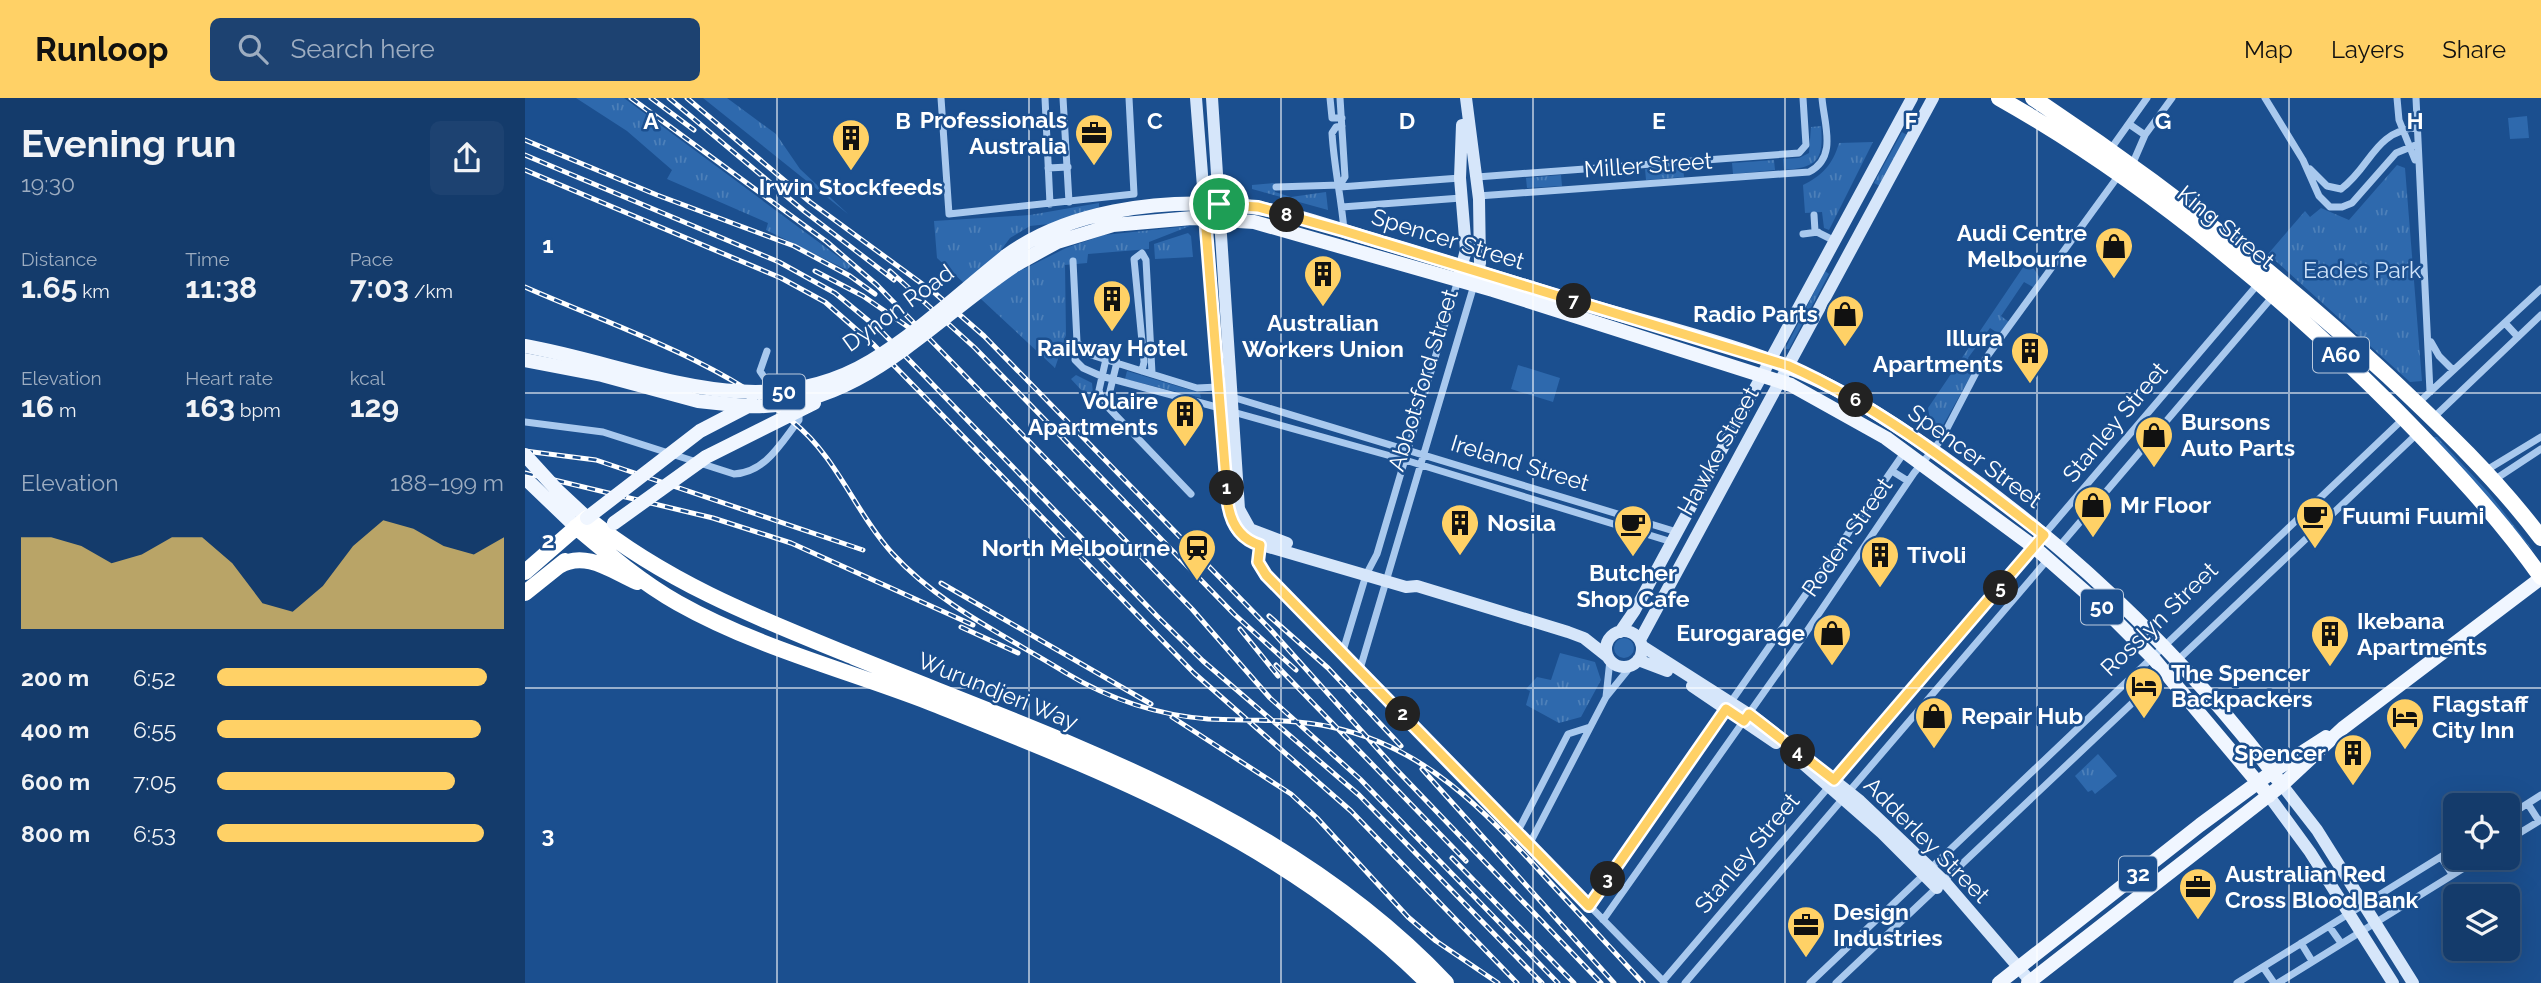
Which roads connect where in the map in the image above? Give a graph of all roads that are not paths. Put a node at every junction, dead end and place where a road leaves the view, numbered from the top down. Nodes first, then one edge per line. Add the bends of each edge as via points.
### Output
1 (941, 98) edge
2 (1045, 98) edge
3 (1063, 98) edge
4 (1129, 98) edge
5 (1196, 98) edge
6 (1212, 98) edge
7 (1330, 98) edge
8 (1340, 98) edge
9 (1803, 98) edge
10 (1822, 98) edge
11 (1912, 98) edge
12 (1933, 98) edge
13 (1999, 98) edge
14 (2033, 98) edge
15 (2147, 98) edge
16 (2172, 98) edge
17 (2265, 98) edge
18 (2397, 98) edge
19 (2416, 98) edge
20 (1464, 104) edge
21 (1342, 122) junction
22 (2129, 124) junction
23 (1896, 126) junction
24 (2418, 127) junction
25 (2403, 129) junction
26 (1913, 135) junction
27 (2145, 135) junction
28 (2381, 143) junction
29 (2414, 145) junction
30 (2110, 150) junction
31 (2394, 155) junction
32 (2303, 160) junction
33 (1068, 166) junction
34 (1048, 168) junction
35 (2126, 170) junction
36 (1477, 177) junction
37 (1460, 178) junction
38 (1340, 186) junction
39 (1276, 187) dead end
40 (2341, 189) junction
41 (1478, 196) junction
42 (1461, 198) junction
43 (1069, 202) junction
44 (1049, 204) junction
45 (2345, 206) junction
46 (1342, 207) junction
47 (1204, 211) junction
48 (1220, 211) junction
49 (1814, 215) dead end
50 (1471, 225) junction
51 (1344, 231) junction
52 (1818, 232) junction
53 (1803, 234) dead end
54 (1836, 242) junction
55 (1394, 253) junction
56 (1012, 260) junction
57 (1073, 261) dead end
58 (1822, 265) junction
59 (1215, 268) junction
60 (1460, 273) junction
61 (1839, 274) junction
62 (2265, 276) junction
63 (1476, 278) junction
64 (2280, 289) junction
65 (2541, 289) edge
66 (2541, 315) edge
67 (1220, 321) junction
68 (2505, 323) junction
69 (2518, 337) junction
70 (2429, 339) junction
71 (1077, 342) junction
72 (1686, 343) junction
73 (525, 346) edge
74 (767, 351) dead end
75 (1106, 359) junction
76 (525, 360) edge
77 (1769, 360) junction
78 (1117, 362) junction
79 (1789, 366) junction
80 (2453, 370) junction
81 (1142, 371) junction
82 (1152, 373) junction
83 (1761, 374) junction
84 (1101, 376) junction
85 (1113, 379) junction
86 (1780, 381) junction
87 (853, 383) junction
88 (770, 386) dead end
89 (1218, 387) junction
90 (793, 390) junction
91 (2430, 392) junction
92 (1232, 397) junction
93 (2417, 404) junction
94 (745, 406) junction
95 (1227, 410) junction
96 (1111, 411) junction
97 (799, 413) dead end
98 (2404, 418) junction
99 (2433, 419) junction
100 (525, 422) edge
101 (1731, 430) junction
102 (2419, 432) junction
103 (2541, 437) edge
104 (1748, 440) junction
105 (1910, 445) junction
106 (2529, 445) junction
107 (1408, 450) junction
108 (2538, 451) edge
109 (1932, 452) junction
110 (1422, 454) junction
111 (525, 455) edge
112 (1405, 460) junction
113 (1922, 463) junction
114 (1419, 464) junction
115 (1892, 471) junction
116 (2490, 475) junction
117 (525, 478) edge
118 (1909, 481) junction
119 (1191, 494) dead end
120 (1995, 497) junction
121 (1985, 512) junction
122 (582, 523) junction
123 (597, 535) junction
124 (2044, 535) junction
125 (1674, 537) junction
126 (2541, 538) edge
127 (1261, 540) junction
128 (1693, 541) junction
129 (2034, 547) junction
130 (2059, 547) junction
131 (2048, 558) junction
132 (559, 566) junction
133 (1367, 571) junction
134 (525, 572) edge
135 (1387, 577) junction
136 (2541, 578) edge
137 (525, 593) edge
138 (2111, 593) junction
139 (662, 594) junction
140 (2100, 605) junction
141 (1615, 635) junction
142 (1584, 638) junction
143 (1641, 643) junction
144 (2164, 646) junction
145 (1343, 651) junction
146 (2153, 658) junction
147 (1609, 659) junction
148 (2178, 660) junction
149 (1635, 663) junction
150 (1360, 669) junction
151 (2165, 672) junction
152 (1606, 697) junction
153 (1728, 705) junction
154 (1747, 717) junction
155 (2234, 726) junction
156 (1590, 727) junction
157 (2343, 728) junction
158 (2219, 739) junction
159 (2272, 772) junction
160 (2258, 782) junction
161 (1832, 783) junction
162 (2283, 785) junction
163 (1847, 796) junction
164 (2269, 796) junction
165 (2541, 796) edge
166 (2528, 804) junction
167 (2520, 809) edge
168 (2540, 821) edge
169 (2316, 830) junction
170 (1518, 831) junction
171 (2520, 833) edge
172 (2302, 840) junction
173 (1530, 843) junction
174 (2441, 857) joint
175 (2459, 870) edge
176 (1928, 871) junction
177 (2452, 874) junction
178 (1940, 885) junction
179 (2364, 904) junction
180 (1589, 906) junction
181 (2349, 914) junction
182 (1603, 919) junction
183 (2375, 921) junction
184 (2329, 926) junction
185 (2359, 931) junction
186 (2301, 943) junction
187 (2340, 943) junction
188 (2398, 958) junction
189 (2312, 961) junction
190 (2263, 967) junction
191 (2383, 968) junction
192 (2019, 979) edge
193 (1663, 982) edge
194 (1428, 983) edge
195 (1446, 983) edge
196 (1685, 983) edge
197 (1810, 983) edge
198 (1836, 983) edge
199 (2237, 983) edge
200 (2276, 983) edge
201 (2393, 983) edge
202 (2413, 983) edge

1 - 44 street via 949,214
2 - 34 street
3 - 33 street
4 - 43 street via 1132,195
5 - 47 street
6 - 48 street
7 - 21 street via 1332,118
8 - 21 street
9 - 36 street, Miller Street via 1806,145 1798,153
10 - 41 street, Miller Street via 1828,143 1825,156 1818,167 1800,173
11 - 23 street, Hawke Street
12 - 26 street, Hawke Street
13 - 35 highway, King Street / A60
14 - 30 highway
15 - 22 street
16 - 27 street, Roden Street
17 - 32 street
18 - 25 street
19 - 24 street
20 - 36 street, Abbotsford Street
20 - 37 street, Abbotsford Street
21 - 38 street via 1332,133 1335,178
22 - 27 street
22 - 30 street
23 - 26 street
23 - 54 street, Hawke Street
24 - 25 street
24 - 29 street
25 - 28 street
25 - 29 street
26 - 61 street, Hawke Street
27 - 35 street, Roden Street
28 - 31 street
28 - 40 street
29 - 31 street
29 - 70 street
30 - 35 highway
31 - 45 street
32 - 40 street via 2327,186
32 - 45 street via 2323,202
33 - 34 street
33 - 43 street
34 - 44 street
35 - 62 highway, King Street / A60 via 2194,229
35 - 109 street, Roden Street via 1975,374
36 - 41 street, Abbotsford Street
37 - 38 street
37 - 42 street, Abbotsford Street
38 - 39 street
38 - 46 street
40 - 45 street
41 - 50 street, Abbotsford Street
42 - 46 street
42 - 50 street, Abbotsford Street
43 - 44 street
46 - 51 street
47 - 48 main road, Spencer Street / 50
47 - 56 main road, Dynon Road / 50 via 1096,228
47 - 59 street
48 - 51 main road, Spencer Street / 50 via 1258,207
48 - 55 main road, Spencer Street / 50
48 - 59 street
49 - 52 street
50 - 60 street, Abbotsford Street
50 - 63 street, Abbotsford Street
51 - 55 main road, Spencer Street / 50
52 - 53 street
52 - 54 street
54 - 58 street, Hawke Street
55 - 60 main road, Spencer Street / 50
56 - 87 main road, Dynon Road / 50, bridge via 906,349
56 - 90 main road, Dynon Road / 50, bridge via 870,361
57 - 71 street
58 - 61 street
58 - 77 street, Hawke Street
59 - 67 street
60 - 63 main road, Spencer Street / 50
60 - 107 street, Abbotsford Street
61 - 79 street, Hawke Street
62 - 64 highway, King Street / A60
62 - 124 street, Stanley Street
63 - 72 main road, Spencer Street / 50
63 - 110 street, Abbotsford Street
64 - 93 highway, King Street / A60
64 - 98 highway, King Street / A60
64 - 130 street, Stanley Street
65 - 68 street, Rosslyn Street
66 - 69 street, Rosslyn Street
67 - 89 street
67 - 92 street
68 - 69 street
68 - 80 street, Rosslyn Street
69 - 99 street, Rosslyn Street
70 - 80 street
70 - 91 street
71 - 75 street via 1088,354
71 - 84 street, Ireland Street via 1075,360
72 - 77 main road, Spencer Street / 50
72 - 83 main road, Spencer Street / 50
73 - 90 main road, Dynon Road / 50, bridge via 704,389 761,394
74 - 88 street via 760,371
75 - 78 street
75 - 84 street
76 - 94 main road, Dynon Road / 50 via 698,401
77 - 79 main road, Spencer Street / 50
77 - 83 street, Hawke Street
78 - 81 street
78 - 85 street
79 - 86 street, Hawke Street
79 - 105 main road, Spencer Street / 50 via 1854,399
80 - 91 street, Rosslyn Street
81 - 82 street
81 - 82 street via 1134,259 1142,253
82 - 89 street via 1197,388
83 - 86 main road, Spencer Street / 50
83 - 101 street, Hawke Street
84 - 85 street, Ireland Street
84 - 96 street via 1100,397
85 - 95 street, Ireland Street
85 - 96 street via 1108,398
86 - 104 street, Hawke Street
86 - 105 main road, Spencer Street / 50
87 - 94 main road, Dynon Road / 50, bridge via 803,400
87 - 123 main road, bridge via 706,457
89 - 95 street
90 - 94 main road, bridge
91 - 93 street, Rosslyn Street
92 - 95 street
92 - 107 street, Ireland Street
93 - 98 highway, Rosslyn Street
93 - 99 highway, King Street / A60
94 - 122 main road, bridge via 692,436
95 - 112 street, Ireland Street
95 - 127 street via 1239,509 1245,531
96 - 119 street
97 - 100 street via 799,420 765,462 750,472 734,474 603,432
98 - 102 highway, King Street / A60
98 - 144 street, Rosslyn Street
99 - 102 highway, Rosslyn Street
99 - 116 highway, King Street / A60
101 - 104 street
101 - 125 street, Hawke Street
102 - 136 highway, King Street / A60 via 2472,489
102 - 148 street, Rosslyn Street
103 - 106 street
104 - 128 street, Hawke Street
105 - 109 main road, Spencer Street / 50
105 - 113 main road, Spencer Street / 50
105 - 115 street, Roden Street
106 - 108 street
106 - 116 street
107 - 110 street, Ireland Street
107 - 112 street, Abbotsford Street
108 - 116 street
109 - 113 street, Roden Street
109 - 120 main road, Spencer Street / 50
110 - 114 street, Abbotsford Street
110 - 125 street, Ireland Street
111 - 122 main road, Wurundjeri Way, bridge
112 - 114 street, Ireland Street
112 - 133 street, Abbotsford Street via 1377,554
113 - 118 street, Roden Street
113 - 121 main road, Spencer Street / 50
114 - 125 street, Ireland Street
114 - 135 street, Abbotsford Street
115 - 118 street
115 - 153 street, Roden Street
116 - 126 highway, King Street / A60
117 - 122 main road, Wurundjeri Way
118 - 154 street, Roden Street
120 - 121 main road
120 - 124 main road, Spencer Street / 50
121 - 129 main road, Spencer Street / 50
122 - 123 highway, Wurundjeri Way
122 - 134 highway
123 - 132 highway
123 - 139 highway, Wurundjeri Way
123 - 195 highway, Wurundjeri Way via 726,604 1215,810 1331,881 1407,943
124 - 129 street, Stanley Street
124 - 130 main road, Spencer Street / 50
125 - 128 street
125 - 141 street, Hawke Street
127 - 133 street
127 - 145 street via 1257,557 1262,570
128 - 143 street, Hawke Street
129 - 131 main road, Spencer Street / 50
129 - 161 street, Stanley Street
130 - 131 street, Stanley Street
130 - 138 main road, Spencer Street / 50
131 - 140 main road, Spencer Street / 50
131 - 163 street, Stanley Street
132 - 137 highway
132 - 139 highway via 584,559
133 - 135 street
133 - 145 street, Abbotsford Street
135 - 142 street
135 - 150 street, Abbotsford Street
136 - 157 main road, 32
138 - 140 main road
138 - 144 main road, Spencer Street / 50
139 - 194 highway, Wurundjeri Way via 733,629 929,702 1200,818 1249,844 1336,902
140 - 146 main road, Spencer Street / 50
141 - 142 street
141 - 143 street via 1631,633
141 - 147 street via 1607,647
142 - 147 street
143 - 149 street
143 - 153 street, Adderley Street
144 - 146 street, Rosslyn Street
144 - 148 main road, Spencer Street / 50
145 - 150 street
146 - 151 main road, Spencer Street / 50
146 - 176 street, Rosslyn Street
147 - 149 street via 1617,666
147 - 152 street
148 - 151 street, Rosslyn Street
148 - 155 main road, Spencer Street / 50
149 - 152 street
149 - 153 street, Adderley Street via 1679,678
150 - 170 street
151 - 158 main road, Spencer Street / 50
151 - 178 street, Rosslyn Street
152 - 156 street
153 - 154 street, Adderley Street
153 - 180 street, Roden Street
154 - 161 street, Adderley Street
154 - 182 street, Roden Street
155 - 158 main road
155 - 159 main road, Spencer Street / 50
156 - 170 street via 1567,736
156 - 173 street
157 - 159 main road, 32
157 - 162 main road, 32
158 - 160 main road, Spencer Street / 50
159 - 160 main road, 32
159 - 162 main road, Spencer Street / 50
160 - 164 main road, Spencer Street / 50
160 - 192 main road, 32
161 - 163 street, Adderley Street
161 - 193 street, Stanley Street
162 - 164 main road, 32
162 - 169 street, Spencer Street / 50
163 - 176 street, Adderley Street
163 - 196 street, Stanley Street
164 - 172 street, Spencer Street / 50
164 - 192 main road, 32
165 - 166 street
166 - 167 street
166 - 168 street
168 - 171 street
169 - 172 street
169 - 179 street, Spencer Street / 50
170 - 173 street
172 - 181 street, Spencer Street / 50
173 - 180 street
174 - 177 street
174 - 179 street
175 - 177 street
176 - 178 street, Adderley Street
176 - 197 street, Rosslyn Street
177 - 183 street
178 - 192 street, Adderley Street
178 - 198 street, Rosslyn Street
179 - 181 street
179 - 183 street, Spencer Street / 50
180 - 182 street
181 - 184 street
181 - 185 street, Spencer Street / 50
182 - 193 street
183 - 185 street
183 - 188 street, Spencer Street / 50
184 - 186 street
184 - 187 street
185 - 187 street
185 - 191 street, Spencer Street / 50
186 - 189 street
186 - 190 street
187 - 189 street
188 - 191 street
188 - 202 street, Spencer Street / 50
189 - 200 street
190 - 199 street
190 - 200 street
191 - 201 street, Spencer Street / 50

